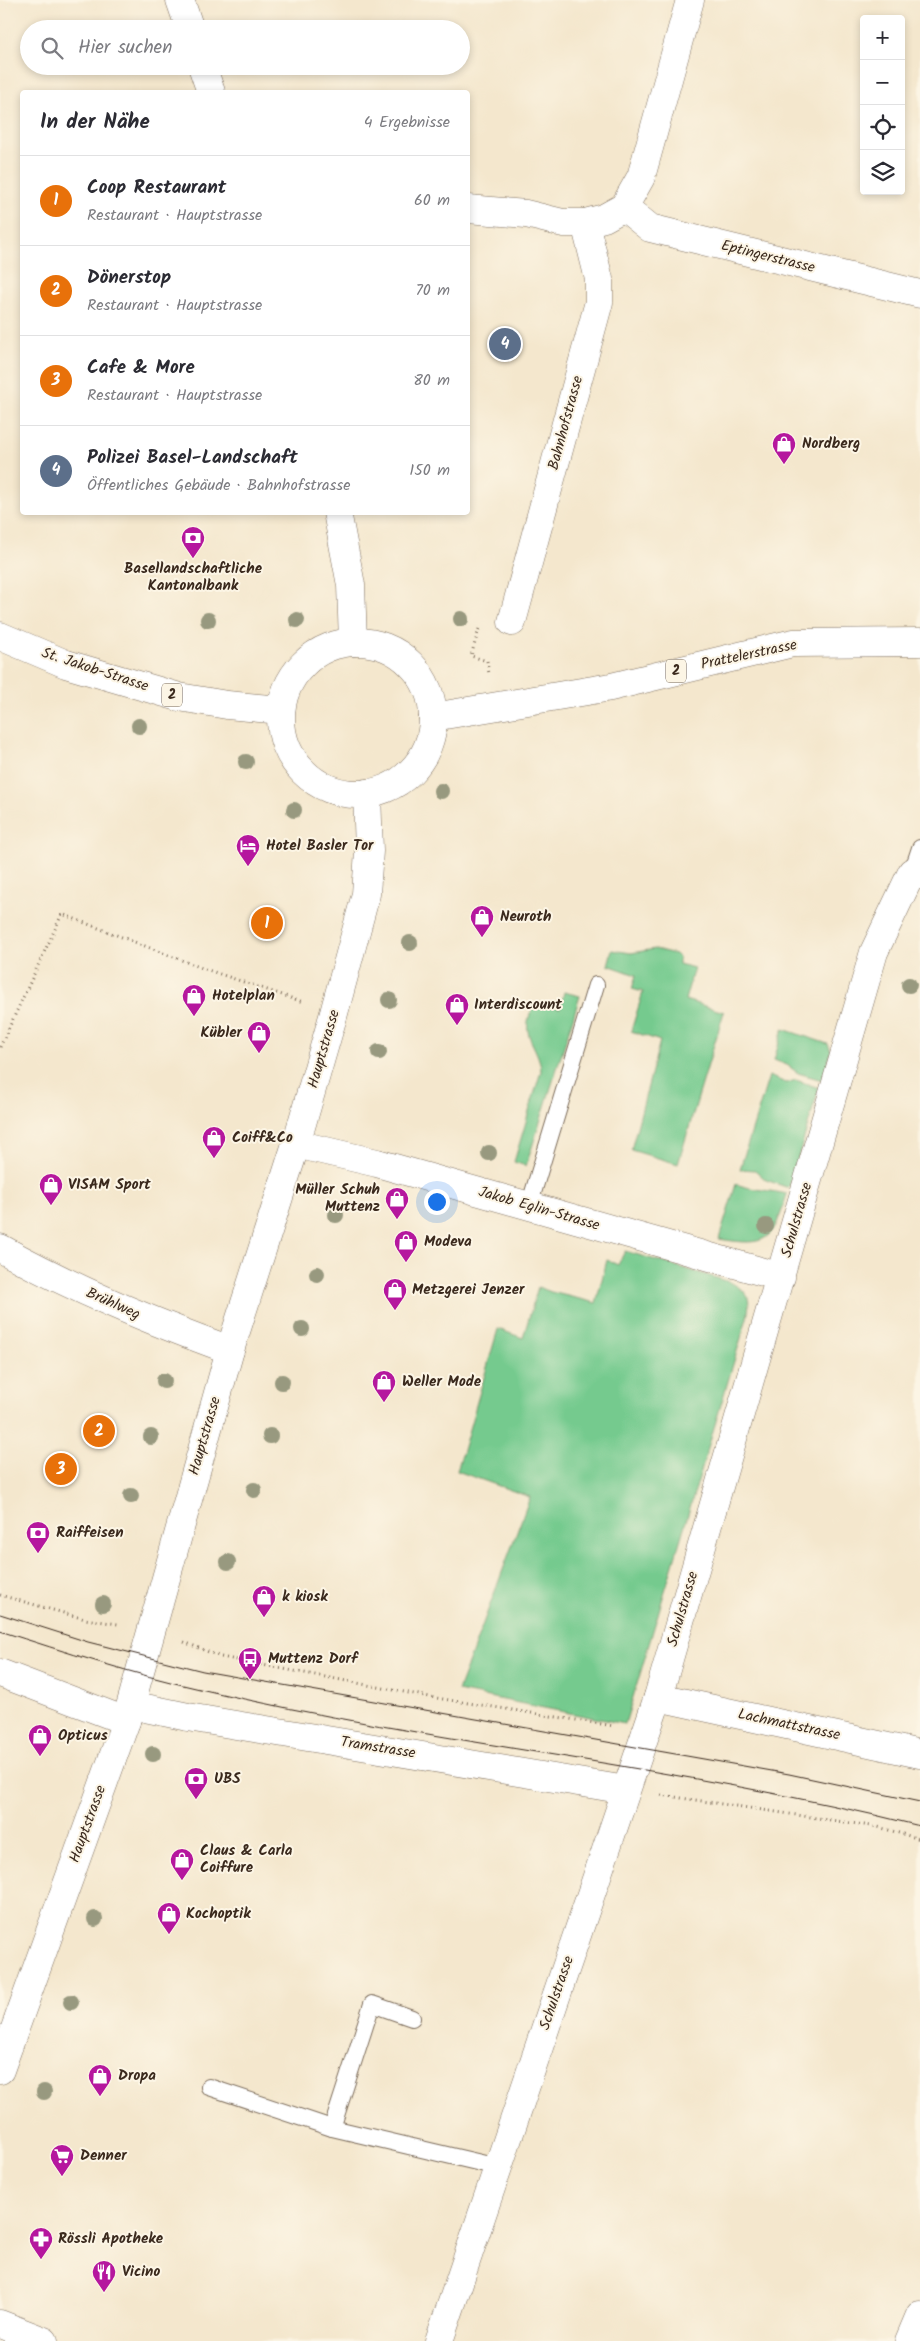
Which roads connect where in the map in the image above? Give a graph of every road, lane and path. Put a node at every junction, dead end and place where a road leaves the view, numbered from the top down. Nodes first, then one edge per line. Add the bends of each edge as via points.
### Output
1 (180, 0) edge
2 (690, 0) edge
3 (187, 20) edge
4 (205, 75) edge
5 (210, 90) edge
6 (624, 207) junction
7 (470, 209) edge
8 (585, 223) junction
9 (920, 294) edge
10 (338, 515) edge
11 (512, 622) joint
12 (0, 636) edge
13 (353, 642) junction
14 (920, 642) edge
15 (493, 707) junction
16 (281, 710) junction
17 (434, 717) junction
18 (367, 793) junction
19 (917, 865) edge
20 (596, 985) dead end
21 (334, 1013) junction
22 (0, 1047) edge
23 (296, 1144) junction
24 (529, 1206) junction
25 (0, 1248) edge
26 (781, 1277) junction
27 (230, 1350) junction
28 (0, 1595) edge
29 (152, 1630) junction
30 (0, 1673) edge
31 (658, 1697) junction
32 (128, 1713) junction
33 (646, 1731) junction
34 (920, 1754) edge
35 (626, 1790) junction
36 (920, 1840) edge
37 (412, 2018) dead end
38 (0, 2070) edge
39 (209, 2087) dead end
40 (332, 2128) junction
41 (498, 2167) junction
42 (920, 2315) edge
43 (0, 2324) edge
44 (44, 2341) edge
45 (439, 2341) edge
46 (909, 2341) edge

1 - 3 street
2 - 6 street via 641,177
4 - 5 street
6 - 8 street via 604,218
6 - 9 street, Eptingerstrasse via 650,228
7 - 8 street via 526,214 563,223
8 - 11 street, Bahnhofstrasse via 599,278 599,302
10 - 13 street via 351,585
11 - 15 path via 482,618 471,656 488,661
12 - 16 street, St. Jakob-Strasse / 2 via 66,664 179,697
13 - 16 street via 332,646 313,656 297,671 286,689
13 - 17 street via 378,644 400,654 418,672 429,693
14 - 15 street, Prattelerstrasse / 2 via 793,643 611,687
15 - 17 street, Prattelerstrasse / 2
16 - 18 street via 282,733 290,754 304,773 322,786 344,793
17 - 18 street via 430,739 421,759 407,776 388,788
18 - 21 street, Hauptstrasse via 369,851 366,894
19 - 26 street, Schulstrasse via 874,952
20 - 24 lane
21 - 22 path via 202,968 62,914
21 - 23 street, Hauptstrasse
23 - 24 street, Jakob Eglin-Strasse
23 - 27 street, Hauptstrasse
24 - 26 street, Jakob Eglin-Strasse
25 - 27 street, Brühlweg via 58,1280 142,1318
26 - 31 street, Schulstrasse
27 - 29 street, Hauptstrasse
28 - 29 path via 85,1620
29 - 32 street, Hauptstrasse
29 - 33 path via 221,1656 430,1697
30 - 32 street, Tramstrasse
31 - 33 street, Schulstrasse
31 - 34 street, Lachmattstrasse
32 - 35 street, Tramstrasse via 188,1717
32 - 38 street, Hauptstrasse
33 - 35 street, Schulstrasse
35 - 36 path via 878,1827
35 - 41 street, Schulstrasse
37 - 40 lane via 372,2004
39 - 40 lane
40 - 41 lane
41 - 45 street, Schulstrasse
42 - 46 street
43 - 44 street

